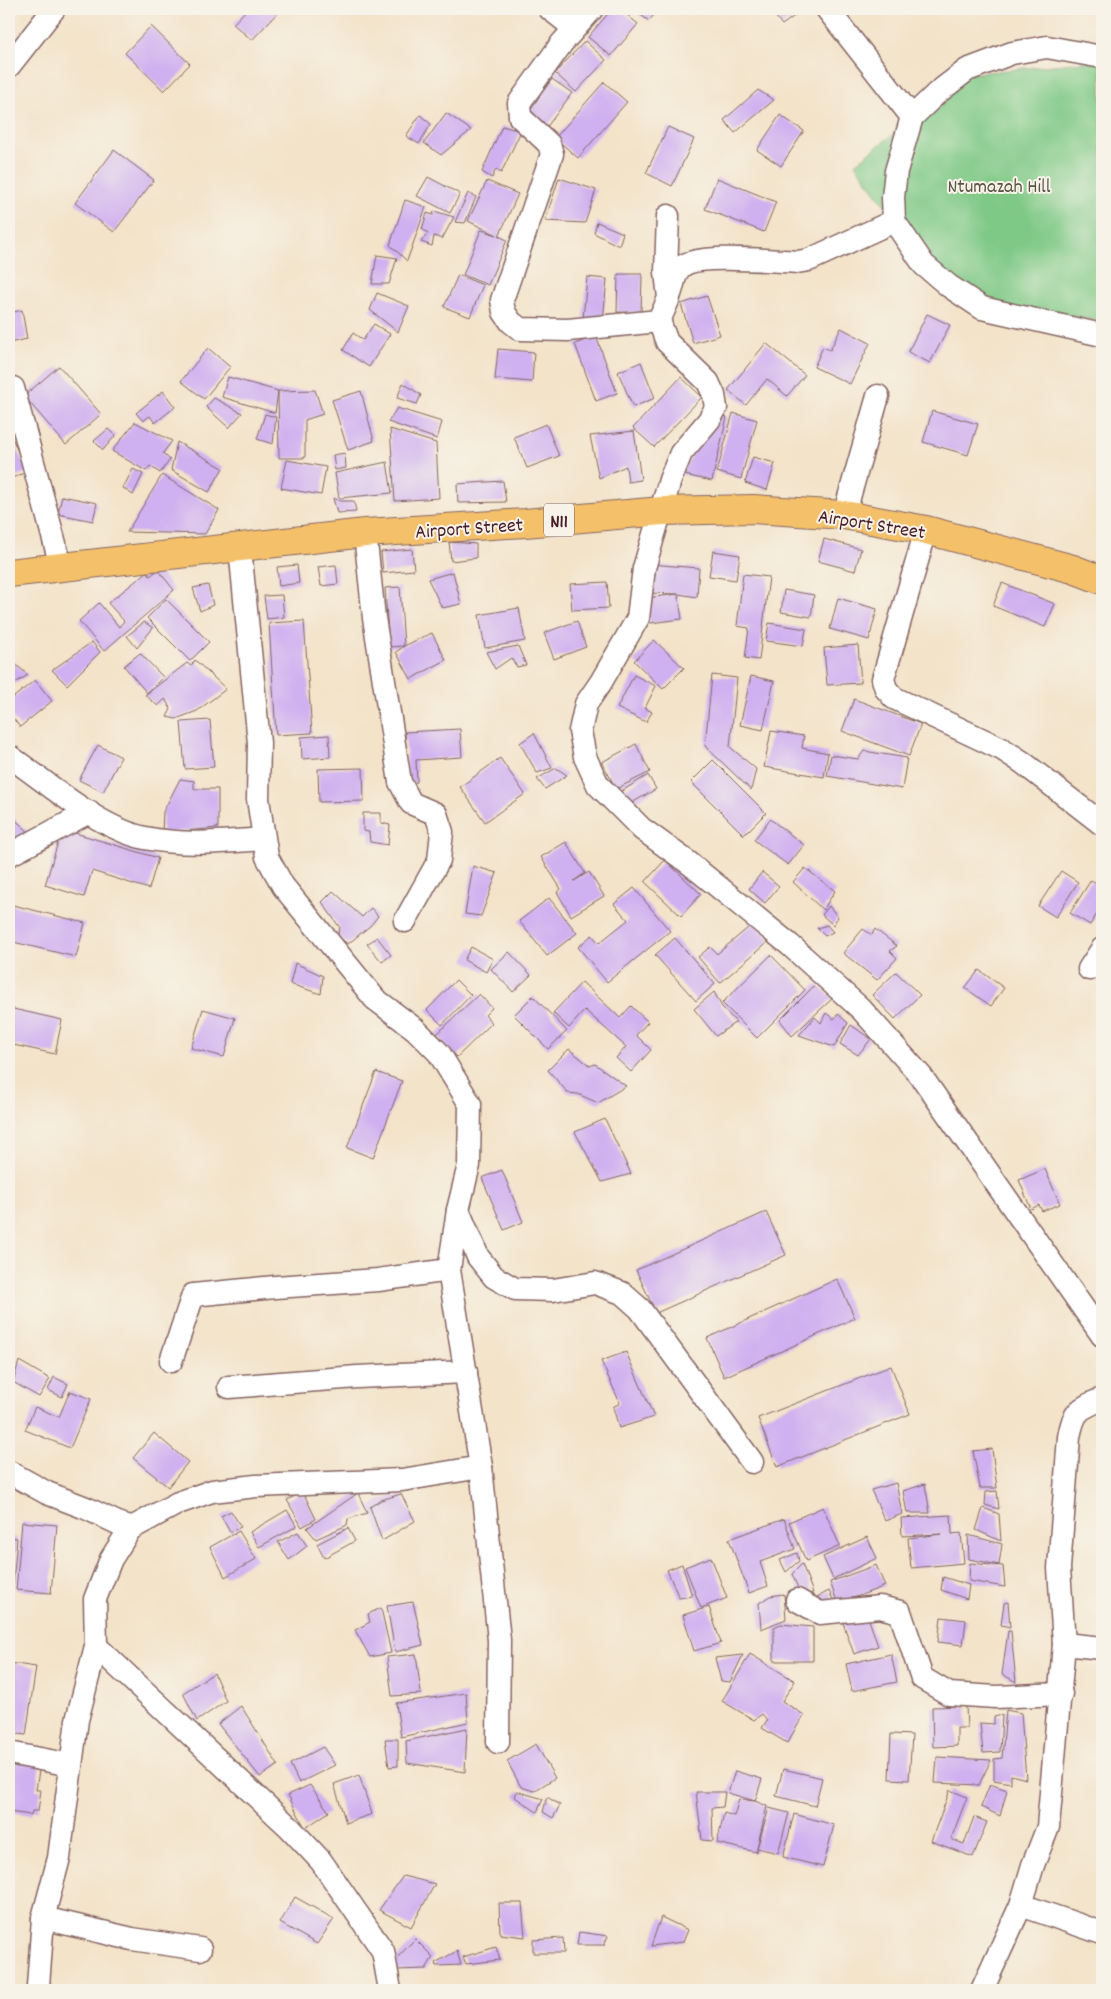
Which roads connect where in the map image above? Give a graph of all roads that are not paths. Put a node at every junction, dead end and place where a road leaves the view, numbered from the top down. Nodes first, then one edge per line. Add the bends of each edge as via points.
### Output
1 (54, 9) edge
2 (550, 9) edge
3 (592, 9) edge
4 (827, 9) edge
5 (574, 28) junction
6 (1102, 58) edge
7 (9, 66) edge
8 (912, 117) junction
9 (668, 216) dead end
10 (894, 221) junction
11 (669, 298) junction
12 (659, 321) junction
13 (1102, 335) edge
14 (13, 388) dead end
15 (878, 396) dead end
16 (662, 511) junction
17 (844, 515) junction
18 (926, 530) junction
19 (365, 533) junction
20 (240, 548) junction
21 (61, 566) junction
22 (9, 573) edge
23 (1102, 580) edge
24 (9, 756) edge
25 (89, 812) junction
26 (1102, 824) edge
27 (263, 839) junction
28 (9, 854) edge
29 (405, 921) dead end
30 (1102, 949) edge
31 (1088, 969) dead end
32 (458, 1210) junction
33 (450, 1270) junction
34 (1102, 1335) edge
35 (171, 1361) dead end
36 (466, 1372) junction
37 (229, 1387) dead end
38 (1102, 1398) edge
39 (752, 1462) dead end
40 (482, 1467) junction
41 (9, 1472) edge
42 (130, 1530) junction
43 (797, 1600) dead end
44 (1064, 1644) junction
45 (96, 1646) junction
46 (1102, 1648) edge
47 (1060, 1694) junction
48 (498, 1742) dead end
49 (9, 1753) edge
50 (71, 1765) junction
51 (1021, 1905) junction
52 (43, 1918) junction
53 (1102, 1933) edge
54 (200, 1949) dead end
55 (38, 1989) edge
56 (390, 1990) edge
57 (982, 1990) edge

1 - 7 street
2 - 5 street
3 - 5 street
4 - 8 street
5 - 12 street via 519,103 520,116 549,144 552,154 502,300 504,312 520,329 568,330
6 - 8 street via 1047,47 1012,54 967,70
8 - 10 street via 896,171
9 - 11 street via 666,272
10 - 11 street via 809,260 694,260 678,269
10 - 13 street via 924,265 982,308
11 - 12 street
12 - 16 street via 667,342 708,382 716,408 710,420 681,453
14 - 21 street
15 - 17 street
16 - 17 highway, Airport Street / N11 via 753,509
16 - 19 highway, Airport Street / N11
16 - 34 street via 644,568 638,618 586,704 580,731 586,758 598,785 642,829 790,945 860,1009 921,1076
17 - 18 highway, Airport Street / N11
18 - 23 highway, Airport Street / N11 via 1073,569
18 - 26 street via 883,679 886,689 894,698 1002,749
19 - 20 highway, Airport Street / N11
19 - 29 street via 376,636 400,782 411,803 436,814 442,832 439,860
20 - 21 highway, Airport Street / N11
20 - 27 street via 259,743 258,799
21 - 22 highway, Airport Street / N11
24 - 25 street
25 - 27 street via 126,832 146,838 195,843
25 - 28 street
27 - 32 street via 267,857 283,886 375,999 439,1053 470,1104 469,1165
30 - 31 street
32 - 33 street
32 - 39 street via 478,1257 494,1277 515,1289 553,1290 595,1283 622,1293 640,1309
33 - 35 street via 378,1280 194,1295
33 - 36 street
36 - 37 street via 357,1376
36 - 40 street
38 - 44 street via 1083,1406 1072,1418 1069,1437 1059,1568
40 - 42 street via 402,1480 212,1491 178,1503
40 - 48 street via 499,1640
41 - 42 street via 47,1493
42 - 45 street via 110,1559 95,1600
43 - 47 street via 820,1613 880,1607 900,1612 922,1678 949,1694 996,1697
44 - 46 street
44 - 47 street
45 - 50 street via 77,1720
45 - 56 street via 321,1861 383,1951
47 - 51 street via 1048,1827
49 - 50 street
50 - 52 street via 59,1858
51 - 53 street
51 - 57 street
52 - 54 street via 132,1940
52 - 55 street

